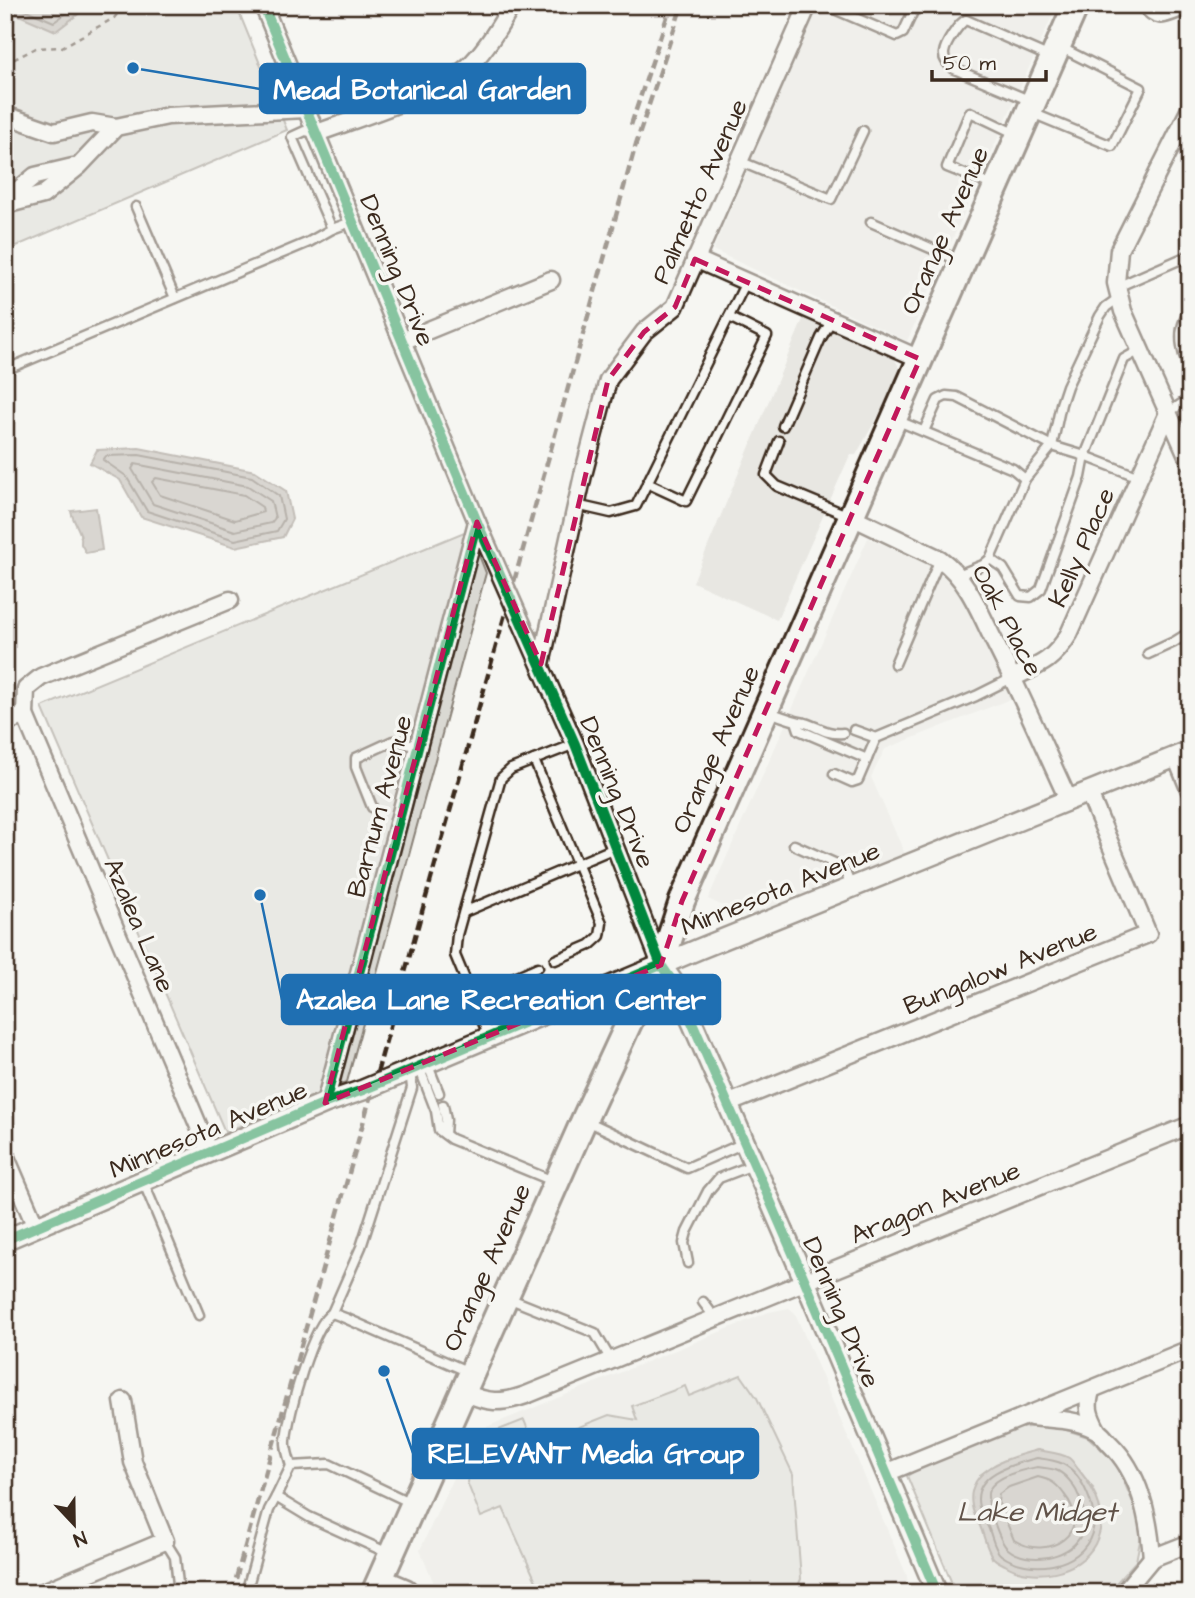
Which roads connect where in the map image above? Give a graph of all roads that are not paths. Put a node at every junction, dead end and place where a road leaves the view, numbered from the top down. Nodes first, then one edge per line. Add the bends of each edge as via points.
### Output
1 (263, 5) edge
2 (512, 5) edge
3 (808, 5) edge
4 (825, 5) edge
5 (916, 5) edge
6 (1076, 5) edge
7 (1141, 5) edge
8 (1190, 9) edge
9 (1056, 52) junction
10 (1031, 107) junction
11 (306, 109) junction
12 (5, 115) edge
13 (1188, 115) edge
14 (116, 127) junction
15 (863, 131) dead end
16 (317, 133) junction
17 (1018, 136) junction
18 (739, 161) junction
19 (996, 187) junction
20 (5, 203) edge
21 (136, 207) dead end
22 (354, 221) junction
23 (871, 222) dead end
24 (331, 229) junction
25 (1190, 256) edge
26 (695, 260) junction
27 (963, 262) junction
28 (551, 280) dead end
29 (746, 282) junction
30 (1118, 292) junction
31 (175, 298) junction
32 (1190, 311) edge
33 (729, 317) junction
34 (832, 320) junction
35 (402, 341) junction
36 (1140, 350) junction
37 (920, 359) junction
38 (5, 370) edge
39 (1190, 373) edge
40 (1190, 398) edge
41 (1168, 413) junction
42 (893, 419) junction
43 (783, 426) dead end
44 (924, 431) junction
45 (779, 441) dead end
46 (1052, 446) junction
47 (1085, 456) junction
48 (1190, 462) edge
49 (1139, 477) junction
50 (1025, 479) junction
51 (647, 483) junction
52 (576, 505) junction
53 (850, 516) junction
54 (477, 522) junction
55 (940, 559) junction
56 (990, 559) junction
57 (958, 576) junction
58 (230, 600) dead end
59 (1190, 632) edge
60 (1148, 654) dead end
61 (541, 664) junction
62 (895, 664) dead end
63 (1012, 678) junction
64 (765, 710) junction
65 (25, 715) junction
66 (5, 723) edge
67 (797, 724) junction
68 (854, 730) dead end
69 (843, 733) dead end
70 (876, 738) junction
71 (575, 744) junction
72 (418, 748) junction
73 (1183, 754) edge
74 (867, 759) junction
75 (534, 760) junction
76 (834, 774) dead end
77 (1088, 791) junction
78 (1190, 791) edge
79 (1068, 799) junction
80 (372, 807) dead end
81 (794, 845) dead end
82 (617, 847) junction
83 (577, 864) junction
84 (852, 887) junction
85 (464, 912) junction
86 (555, 960) dead end
87 (661, 965) junction
88 (538, 967) dead end
89 (472, 996) junction
90 (489, 1037) junction
91 (419, 1067) junction
92 (439, 1093) dead end
93 (325, 1102) junction
94 (727, 1104) junction
95 (443, 1105) dead end
96 (584, 1120) junction
97 (1190, 1125) edge
98 (445, 1134) junction
99 (744, 1143) junction
100 (210, 1153) junction
101 (5, 1155) edge
102 (753, 1165) junction
103 (143, 1181) junction
104 (556, 1182) junction
105 (36, 1227) junction
106 (5, 1240) edge
107 (688, 1263) dead end
108 (805, 1281) junction
109 (505, 1297) junction
110 (703, 1302) dead end
111 (332, 1313) junction
112 (199, 1314) dead end
113 (715, 1318) junction
114 (1190, 1349) edge
115 (611, 1360) junction
116 (467, 1382) junction
117 (1091, 1391) junction
118 (123, 1401) dead end
119 (1028, 1416) junction
120 (1097, 1430) junction
121 (291, 1466) junction
122 (886, 1473) junction
123 (276, 1497) junction
124 (413, 1504) junction
125 (165, 1541) junction
126 (1190, 1543) edge
127 (391, 1554) junction
128 (1152, 1558) junction
129 (377, 1585) edge
130 (934, 1592) edge
131 (41, 1593) edge
132 (179, 1593) edge
133 (246, 1593) edge
134 (412, 1593) edge
135 (1123, 1593) edge

1 - 11 street, Denning Drive
2 - 16 street via 471,64 439,86
3 - 18 street, Palmetto Avenue
4 - 5 lane via 897,36 903,33
6 - 9 main road, Orange Avenue
7 - 8 lane via 1156,19
9 - 10 main road, Orange Avenue
9 - 10 lane via 966,20 944,53 952,68
9 - 10 lane via 1141,88 1112,146
10 - 17 main road, Orange Avenue
11 - 14 street via 168,116
11 - 16 street, Denning Drive
12 - 14 street via 54,132 92,123
13 - 30 street via 1119,250
14 - 20 street via 43,195
15 - 18 lane via 831,199
16 - 22 street, Denning Drive
16 - 24 lane via 304,131 292,137
17 - 19 main road, Orange Avenue
17 - 19 lane via 970,112 947,167
18 - 26 street, Palmetto Avenue
19 - 27 main road, Orange Avenue
21 - 31 lane
22 - 24 lane
22 - 35 street, Denning Drive
23 - 27 lane
24 - 31 lane
25 - 30 lane
26 - 29 street
26 - 52 street, Palmetto Avenue via 675,307 644,332 608,380
27 - 37 main road, Orange Avenue
28 - 35 street
29 - 33 lane
29 - 34 street
30 - 36 street
30 - 46 lane via 1100,316 1068,386
31 - 38 lane
32 - 39 lane via 1181,336
33 - 51 lane
33 - 51 lane via 767,336 685,501
34 - 37 street
34 - 43 lane
35 - 54 street, Denning Drive
36 - 41 street
36 - 47 lane via 1124,359
37 - 42 main road, Orange Avenue
40 - 41 lane
41 - 48 street
41 - 49 street, Kelly Place
42 - 44 lane
42 - 53 main road, Orange Avenue
44 - 46 lane via 938,400 957,397
44 - 50 lane via 1013,469
45 - 53 lane via 766,475 778,486
46 - 47 lane
46 - 50 lane
47 - 49 lane
47 - 56 lane via 1041,589 1031,597 1020,596 1003,568
49 - 63 street, Kelly Place via 1059,651 1047,662
50 - 56 lane
51 - 52 lane via 636,506 611,513
52 - 61 street, Palmetto Avenue
53 - 55 street, Oak Place
53 - 64 main road, Orange Avenue
54 - 61 street, Denning Drive
54 - 72 street, Barnum Avenue
55 - 57 street, Oak Place
55 - 62 lane
56 - 57 lane
57 - 63 street, Oak Place
58 - 65 street via 41,677 26,690
59 - 60 lane
61 - 71 street, Denning Drive
63 - 70 lane
63 - 79 street, Oak Place
64 - 67 lane
64 - 87 main road, Orange Avenue via 682,901
65 - 66 street
65 - 100 street, Azalea Lane
67 - 69 lane
67 - 74 lane via 799,730
68 - 70 lane
70 - 74 lane
71 - 75 lane
71 - 82 street, Denning Drive
72 - 80 lane via 393,741 356,758
72 - 93 street, Barnum Avenue
73 - 77 street, Minnesota Avenue
73 - 78 street
74 - 76 lane via 858,780
75 - 83 lane
75 - 85 lane via 501,778
77 - 79 street, Minnesota Avenue
77 - 94 street, Bungalow Avenue via 1148,934
79 - 84 street, Minnesota Avenue
81 - 84 lane via 843,867
82 - 83 lane
82 - 87 street, Denning Drive
83 - 85 lane
83 - 86 lane via 602,923 600,936
84 - 87 street, Minnesota Avenue
85 - 89 lane via 455,955
87 - 90 street, Minnesota Avenue
87 - 94 street, Denning Drive via 677,988
87 - 96 main road, Orange Avenue
88 - 89 lane
89 - 90 lane
90 - 91 street, Minnesota Avenue
91 - 92 lane
91 - 93 street, Minnesota Avenue
91 - 98 lane via 439,1130
91 - 111 lane via 373,1214
93 - 100 street, Minnesota Avenue
94 - 99 street, Denning Drive
95 - 98 lane
96 - 99 lane via 687,1168
96 - 104 main road, Orange Avenue
97 - 108 street, Aragon Avenue
98 - 104 lane
99 - 102 street, Denning Drive
100 - 103 street, Minnesota Avenue
101 - 105 street
102 - 107 lane via 719,1178 708,1191 687,1232
102 - 108 street, Denning Drive
103 - 105 street, Minnesota Avenue
103 - 112 lane
104 - 109 main road, Orange Avenue
105 - 106 street, Minnesota Avenue
108 - 113 street, Aragon Avenue
108 - 122 street, Denning Drive
109 - 115 lane via 595,1333
109 - 116 main road, Orange Avenue
110 - 113 lane
111 - 116 lane
111 - 121 lane via 315,1336 295,1396 285,1442
113 - 115 street, Aragon Avenue
114 - 117 street
115 - 116 street, Aragon Avenue via 513,1399 489,1402
116 - 124 main road, Orange Avenue
117 - 119 street
117 - 120 street via 1087,1404
118 - 125 street via 133,1462
119 - 120 street via 1076,1422
119 - 122 street
120 - 128 street via 1120,1453 1136,1484 1149,1526
121 - 123 lane
121 - 124 lane via 329,1464
122 - 130 street, Denning Drive
123 - 127 lane
123 - 133 lane
124 - 127 main road, Orange Avenue
125 - 131 street
125 - 132 lane via 176,1557
126 - 128 street
127 - 129 main road, Orange Avenue
128 - 135 street
129 - 134 street via 407,1588

